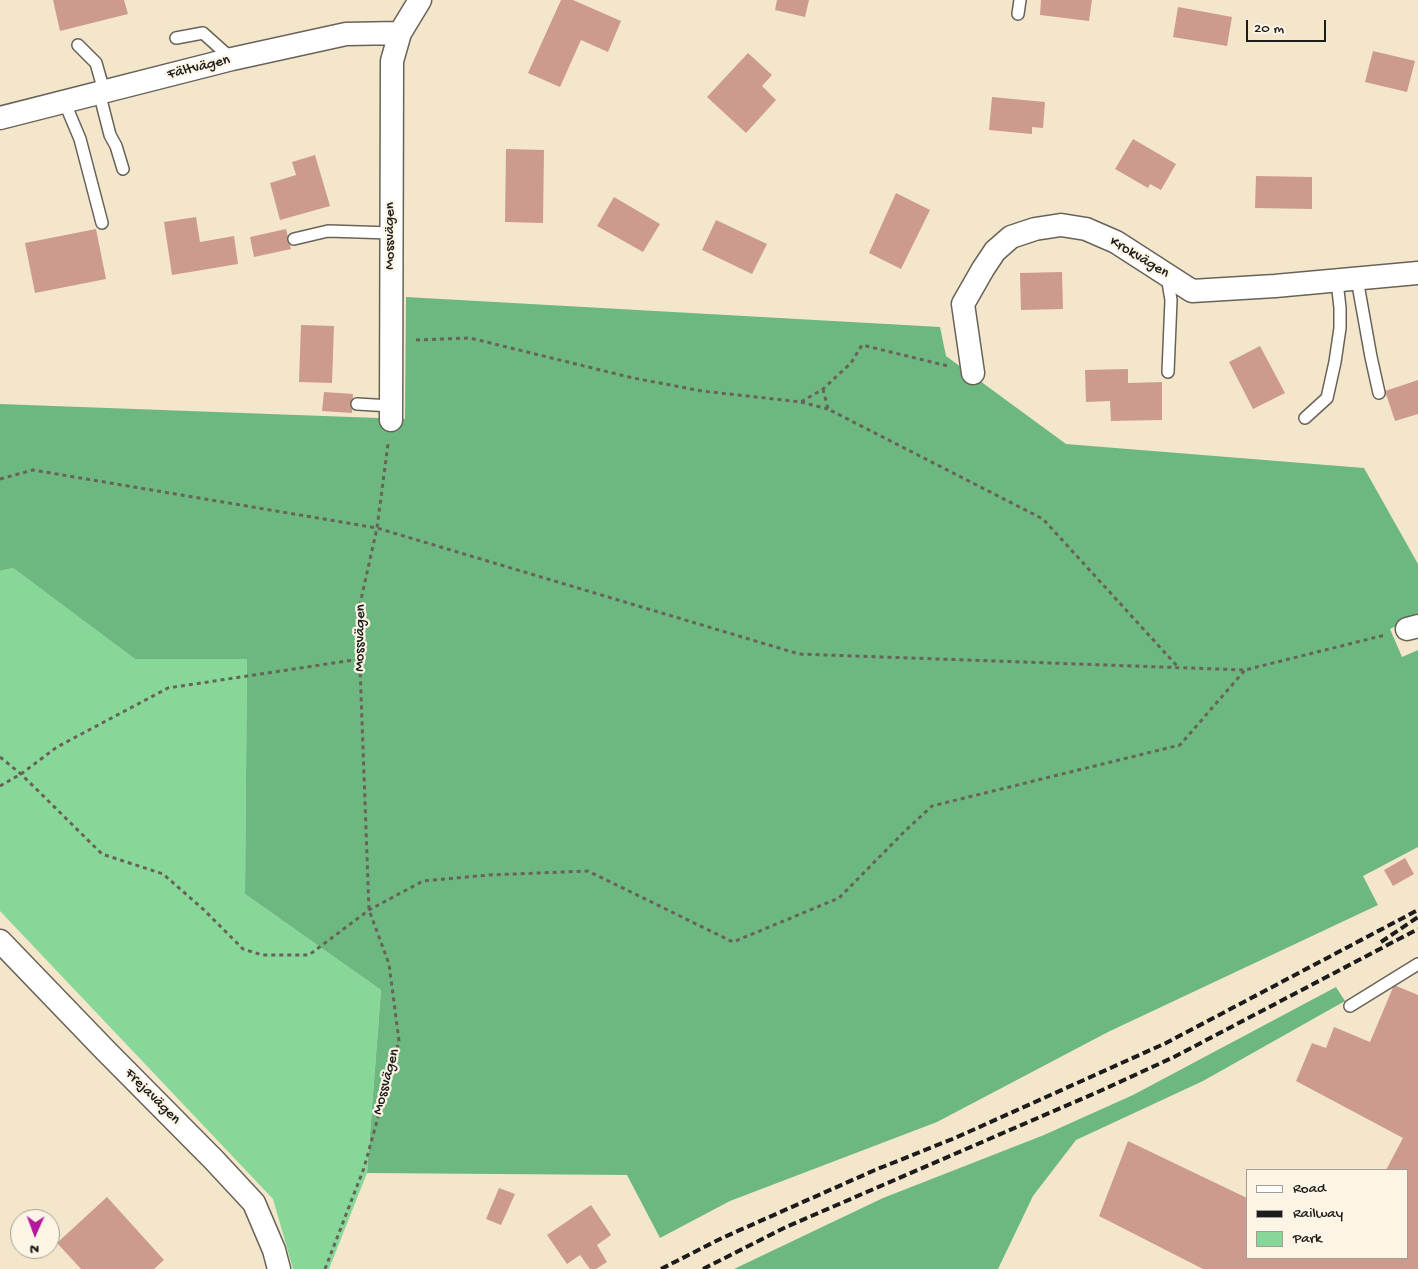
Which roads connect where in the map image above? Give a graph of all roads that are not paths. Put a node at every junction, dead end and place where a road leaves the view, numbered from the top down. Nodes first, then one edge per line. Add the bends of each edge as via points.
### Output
1 (420, 0) edge
2 (1020, 0) edge
3 (1018, 14) dead end
4 (400, 33) junction
5 (176, 38) dead end
6 (78, 45) dead end
7 (232, 59) junction
8 (101, 92) junction
9 (64, 101) junction
10 (0, 118) edge
11 (123, 169) dead end
12 (102, 223) dead end
13 (391, 233) junction
14 (294, 239) dead end
15 (1418, 273) edge
16 (1167, 275) junction
17 (1347, 280) junction
18 (1168, 372) dead end
19 (973, 373) road end
20 (1379, 393) dead end
21 (357, 404) dead end
22 (391, 413) joint
23 (1305, 418) dead end
24 (0, 941) edge
25 (1418, 964) edge
26 (1350, 1006) dead end
27 (279, 1269) edge

1 - 4 street, Mossvägen
2 - 3 lane
4 - 7 street, Fältvägen via 346,34
4 - 13 street, Mossvägen via 392,61
5 - 7 lane via 203,33
6 - 8 lane via 96,63
7 - 8 street, Fältvägen
8 - 9 street, Fältvägen
8 - 11 lane via 110,135
9 - 10 street, Fältvägen
9 - 12 lane via 80,139
13 - 14 lane via 328,231
13 - 22 street, Mossvägen
15 - 17 street, Krokvägen
16 - 17 street, Krokvägen via 1192,291
16 - 18 lane via 1170,300
16 - 19 street, Krokvägen via 1116,242 1086,230 1061,225 1011,237 995,251 963,304
17 - 20 lane
17 - 23 lane via 1327,398
21 - 22 lane
24 - 27 street, Frejavägen via 254,1203
25 - 26 lane

